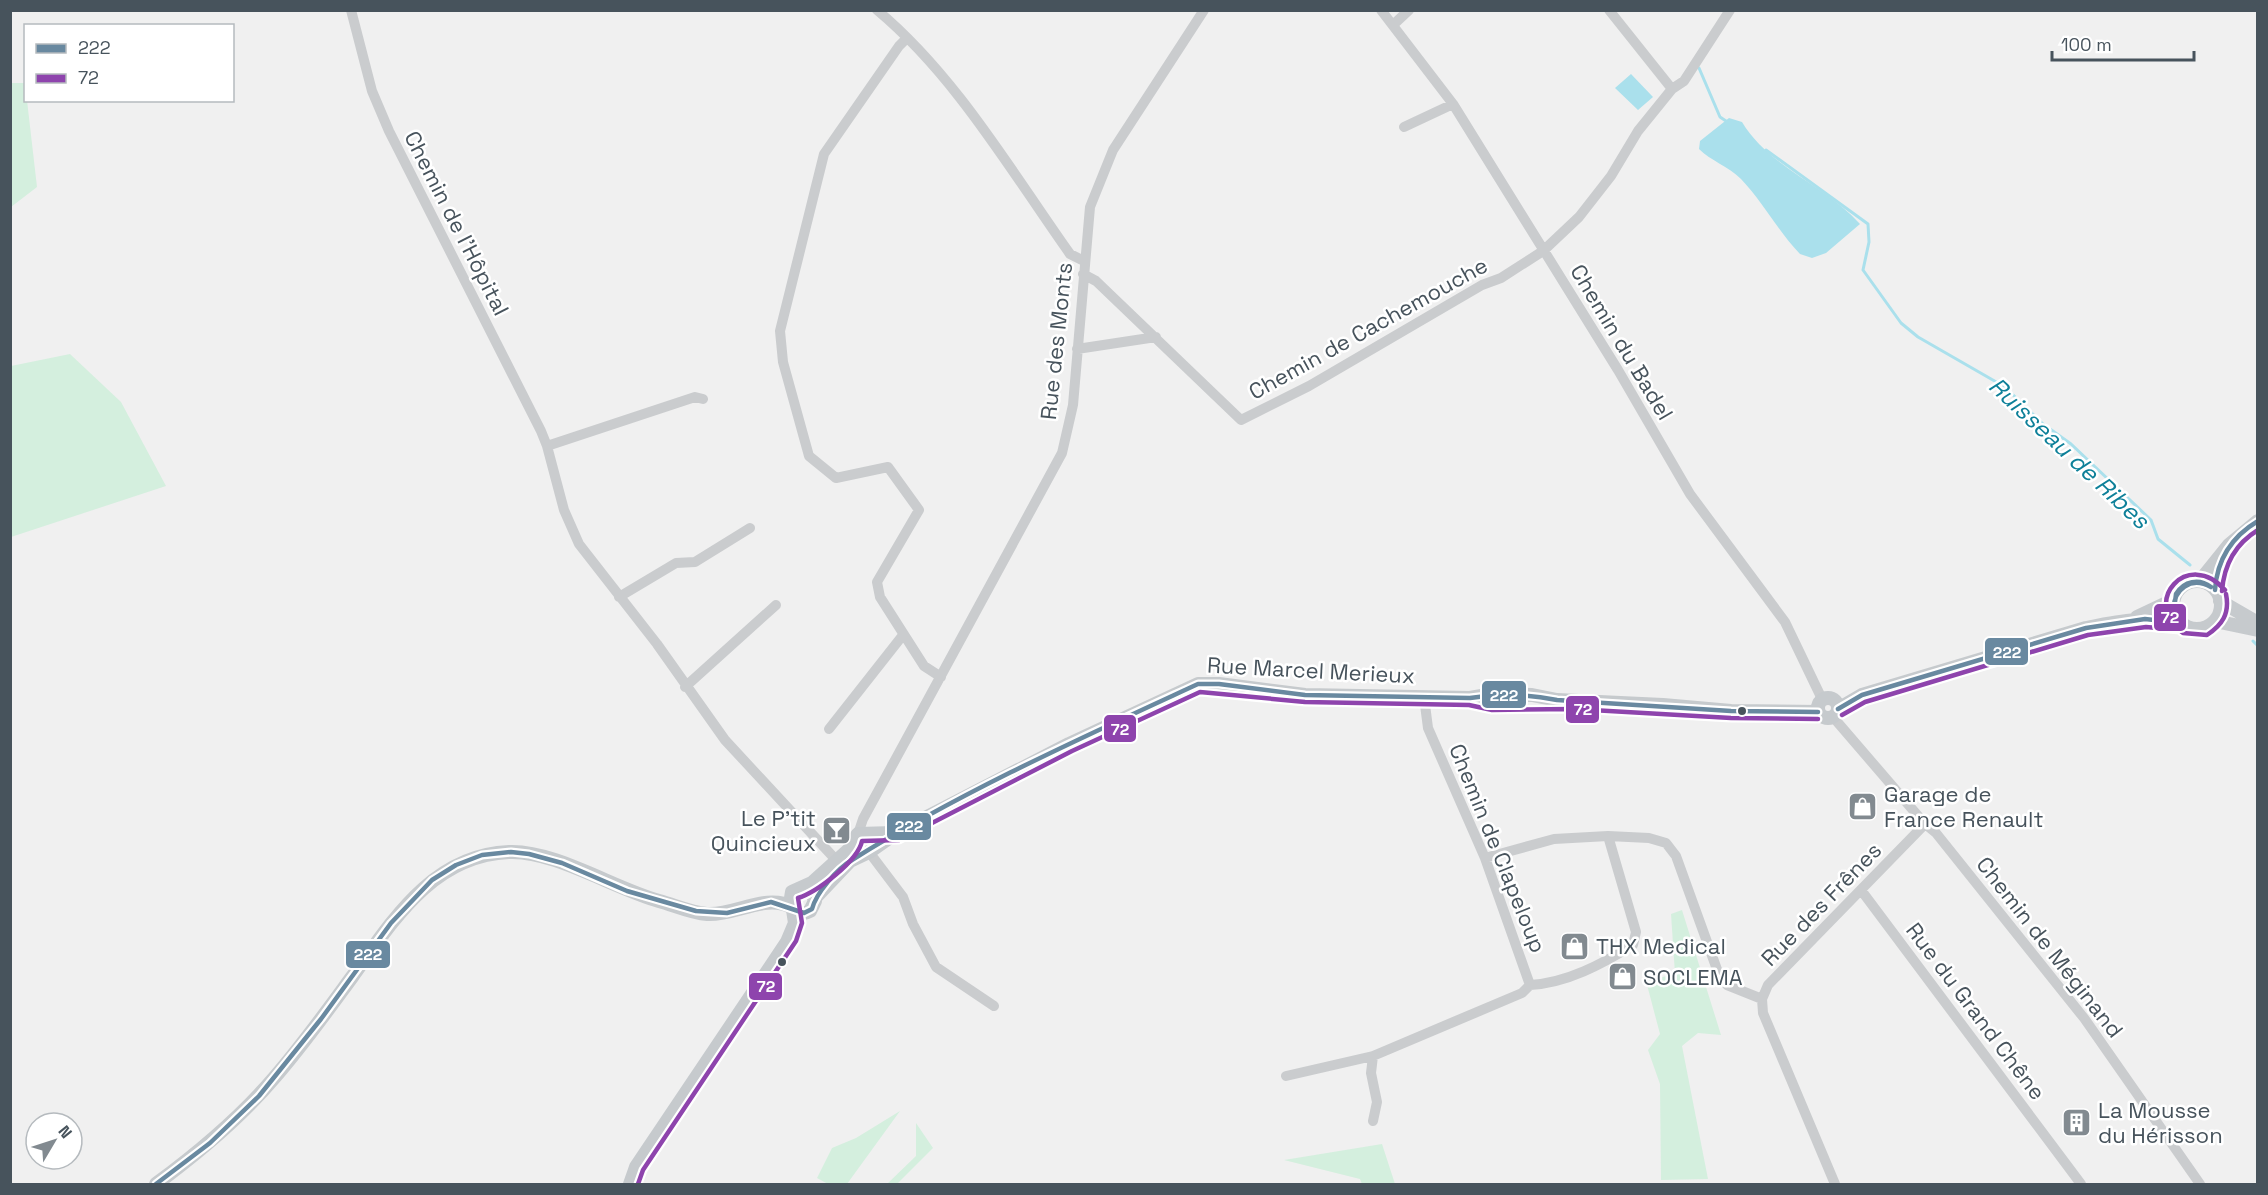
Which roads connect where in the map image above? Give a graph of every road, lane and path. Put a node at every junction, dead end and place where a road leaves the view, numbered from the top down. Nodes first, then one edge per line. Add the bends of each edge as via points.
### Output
1 (351, 10) edge
2 (877, 10) edge
3 (1204, 10) edge
4 (1381, 10) edge
5 (1409, 10) edge
6 (1608, 10) edge
7 (1730, 10) edge
8 (1393, 26) junction
9 (907, 38) junction
10 (1672, 89) junction
11 (1453, 104) junction
12 (1404, 127) dead end
13 (1543, 251) junction
14 (1084, 261) junction
15 (1083, 274) junction
16 (1155, 337) junction
17 (1077, 349) junction
18 (703, 399) dead end
19 (547, 446) junction
20 (2258, 520) edge
21 (750, 528) dead end
22 (2226, 549) junction
23 (2200, 581) junction
24 (2218, 596) junction
25 (619, 597) junction
26 (2174, 600) junction
27 (776, 605) dead end
28 (2126, 621) junction
29 (2214, 621) junction
30 (2181, 623) junction
31 (2258, 623) edge
32 (2258, 630) edge
33 (903, 635) junction
34 (941, 677) junction
35 (685, 687) junction
36 (1424, 697) junction
37 (1820, 705) junction
38 (1835, 713) junction
39 (829, 729) dead end
40 (1925, 824) junction
41 (1608, 836) junction
42 (865, 843) junction
43 (1485, 858) junction
44 (837, 861) junction
45 (798, 890) junction
46 (1861, 890) junction
47 (815, 898) junction
48 (762, 904) junction
49 (797, 910) junction
50 (1530, 986) junction
51 (1762, 999) junction
52 (994, 1006) dead end
53 (1373, 1056) junction
54 (1286, 1076) dead end
55 (1373, 1121) dead end
56 (156, 1185) edge
57 (630, 1185) edge
58 (1835, 1185) edge
59 (2081, 1185) edge
60 (2200, 1185) edge

1 - 19 street, Chemin de l'Hôpital via 372,91 389,131
2 - 9 street
3 - 14 street, Rue des Monts via 1113,150 1090,207
4 - 8 street, Chemin du Badel
5 - 8 street
6 - 10 street
7 - 10 street via 1684,81
8 - 11 street, Chemin du Badel
9 - 14 street via 965,108 1070,254
9 - 33 street via 824,154 780,331 783,362 809,456 836,478 888,467 919,510 877,582 880,597
10 - 13 street via 1579,217
11 - 12 street
11 - 13 street, Chemin du Badel
13 - 16 street, Chemin de Cachemouche via 1309,386 1241,420
13 - 37 street, Chemin du Badel via 1690,494 1785,622
14 - 15 street, Rue des Monts
15 - 16 street, Chemin de Cachemouche via 1096,281
15 - 17 street, Rue des Monts
16 - 17 street
17 - 34 street, Rue des Monts via 1073,405 1062,453
18 - 19 street via 695,397
19 - 25 street, Chemin de l'Hôpital via 564,510 579,544
20 - 22 main road
21 - 25 street via 694,562 676,563
22 - 23 main road
22 - 24 main road via 2215,575
23 - 24 main road
23 - 26 main road via 2185,584
24 - 29 main road
24 - 31 main road
25 - 35 street, Chemin de l'Hôpital
26 - 28 main road
26 - 30 main road via 2174,613
27 - 35 street
28 - 30 main road via 2166,619
28 - 38 main road via 2086,628 1862,695
29 - 30 main road via 2196,629
29 - 32 main road
33 - 34 street via 924,666
33 - 39 street
34 - 42 street, Rue des Monts via 868,813
35 - 44 street, Chemin de l'Hôpital via 725,740
36 - 37 main road, Rue Marcel Merieux via 1522,695 1754,712
36 - 42 main road, Rue Marcel Merieux via 1305,695 1198,684 1069,744 896,833
36 - 43 street, Chemin de Clapeloup via 1428,728
37 - 38 main road, Rue Marcel Merieux via 1822,717
38 - 40 street, Chemin de Méginand
40 - 46 street, Rue des Frênes
40 - 60 street, Chemin de Méginand via 2084,1018
41 - 43 street via 1554,839
41 - 50 street via 1636,932 1633,945 1564,979
41 - 51 street via 1666,843 1676,856 1719,975 1727,985
42 - 44 main road, Rue Marcel Merieux
42 - 47 main road, Rue Marcel Merieux
42 - 52 street via 903,897 936,967
43 - 50 street, Chemin de Clapeloup
44 - 45 main road, Rue Marcel Merieux
45 - 47 main road via 810,890
45 - 48 main road, Rue Marcel Merieux via 776,894
45 - 49 main road via 789,901
46 - 51 street, Rue des Frênes via 1768,985
46 - 59 street, Rue du Grand Chêne
47 - 49 main road via 814,907
48 - 49 main road via 785,903
48 - 56 main road via 706,914 640,896 538,854 483,855 451,868 423,887 400,911 257,1097
49 - 57 main road via 789,938 641,1161
50 - 53 street, Chemin de Clapeloup via 1522,993
51 - 58 street, Rue des Frênes via 1763,1013
53 - 54 street, Chemin de Clapeloup
53 - 55 street via 1371,1073 1377,1102

